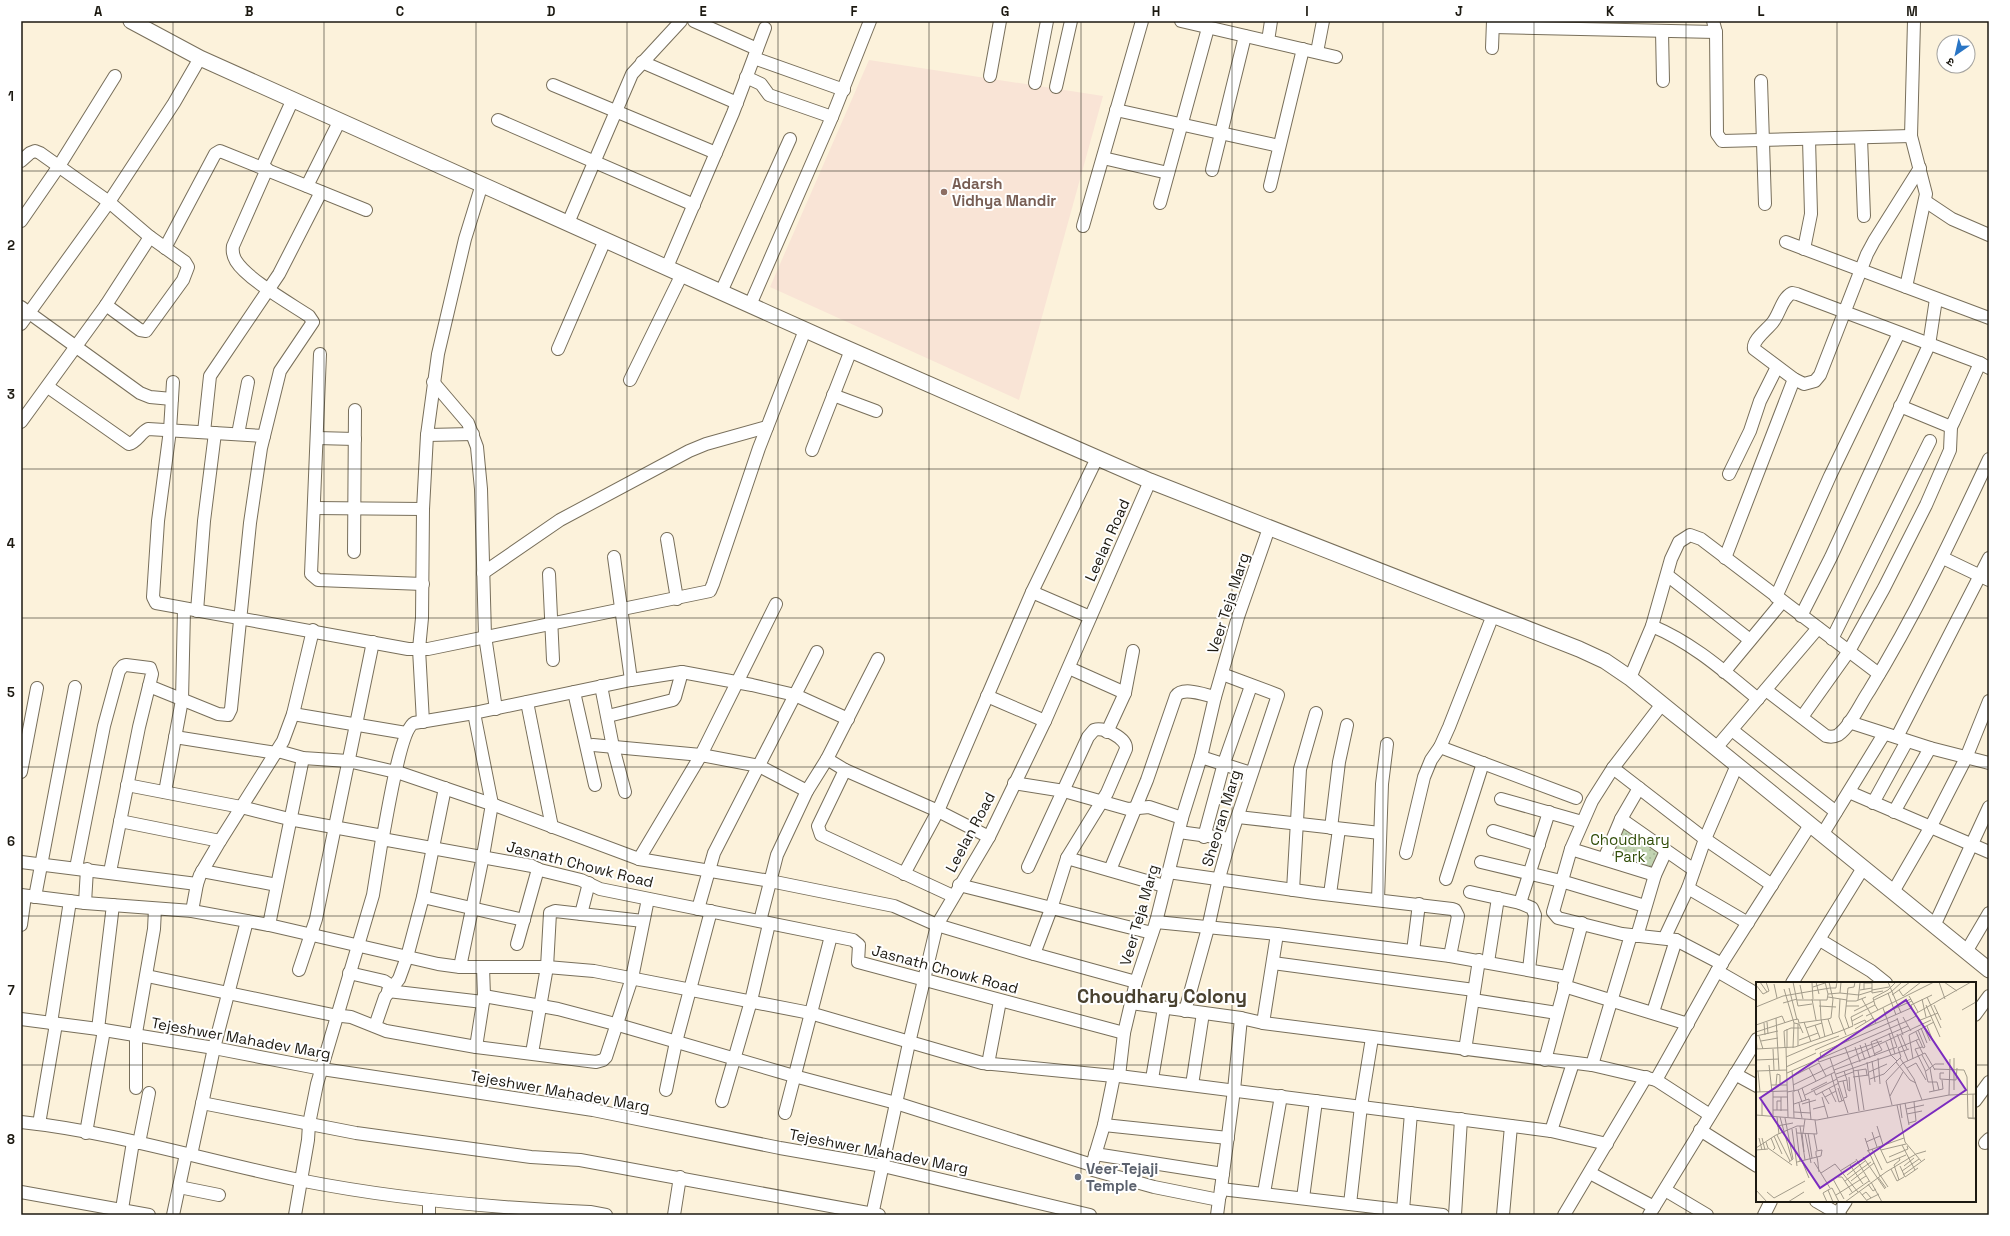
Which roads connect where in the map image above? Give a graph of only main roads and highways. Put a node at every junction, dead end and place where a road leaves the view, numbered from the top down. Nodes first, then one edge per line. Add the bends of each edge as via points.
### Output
1 (131, 21) edge
2 (1989, 970) edge

1 - 2 main road via 200,58 805,330 1097,458 1605,661 1630,678

